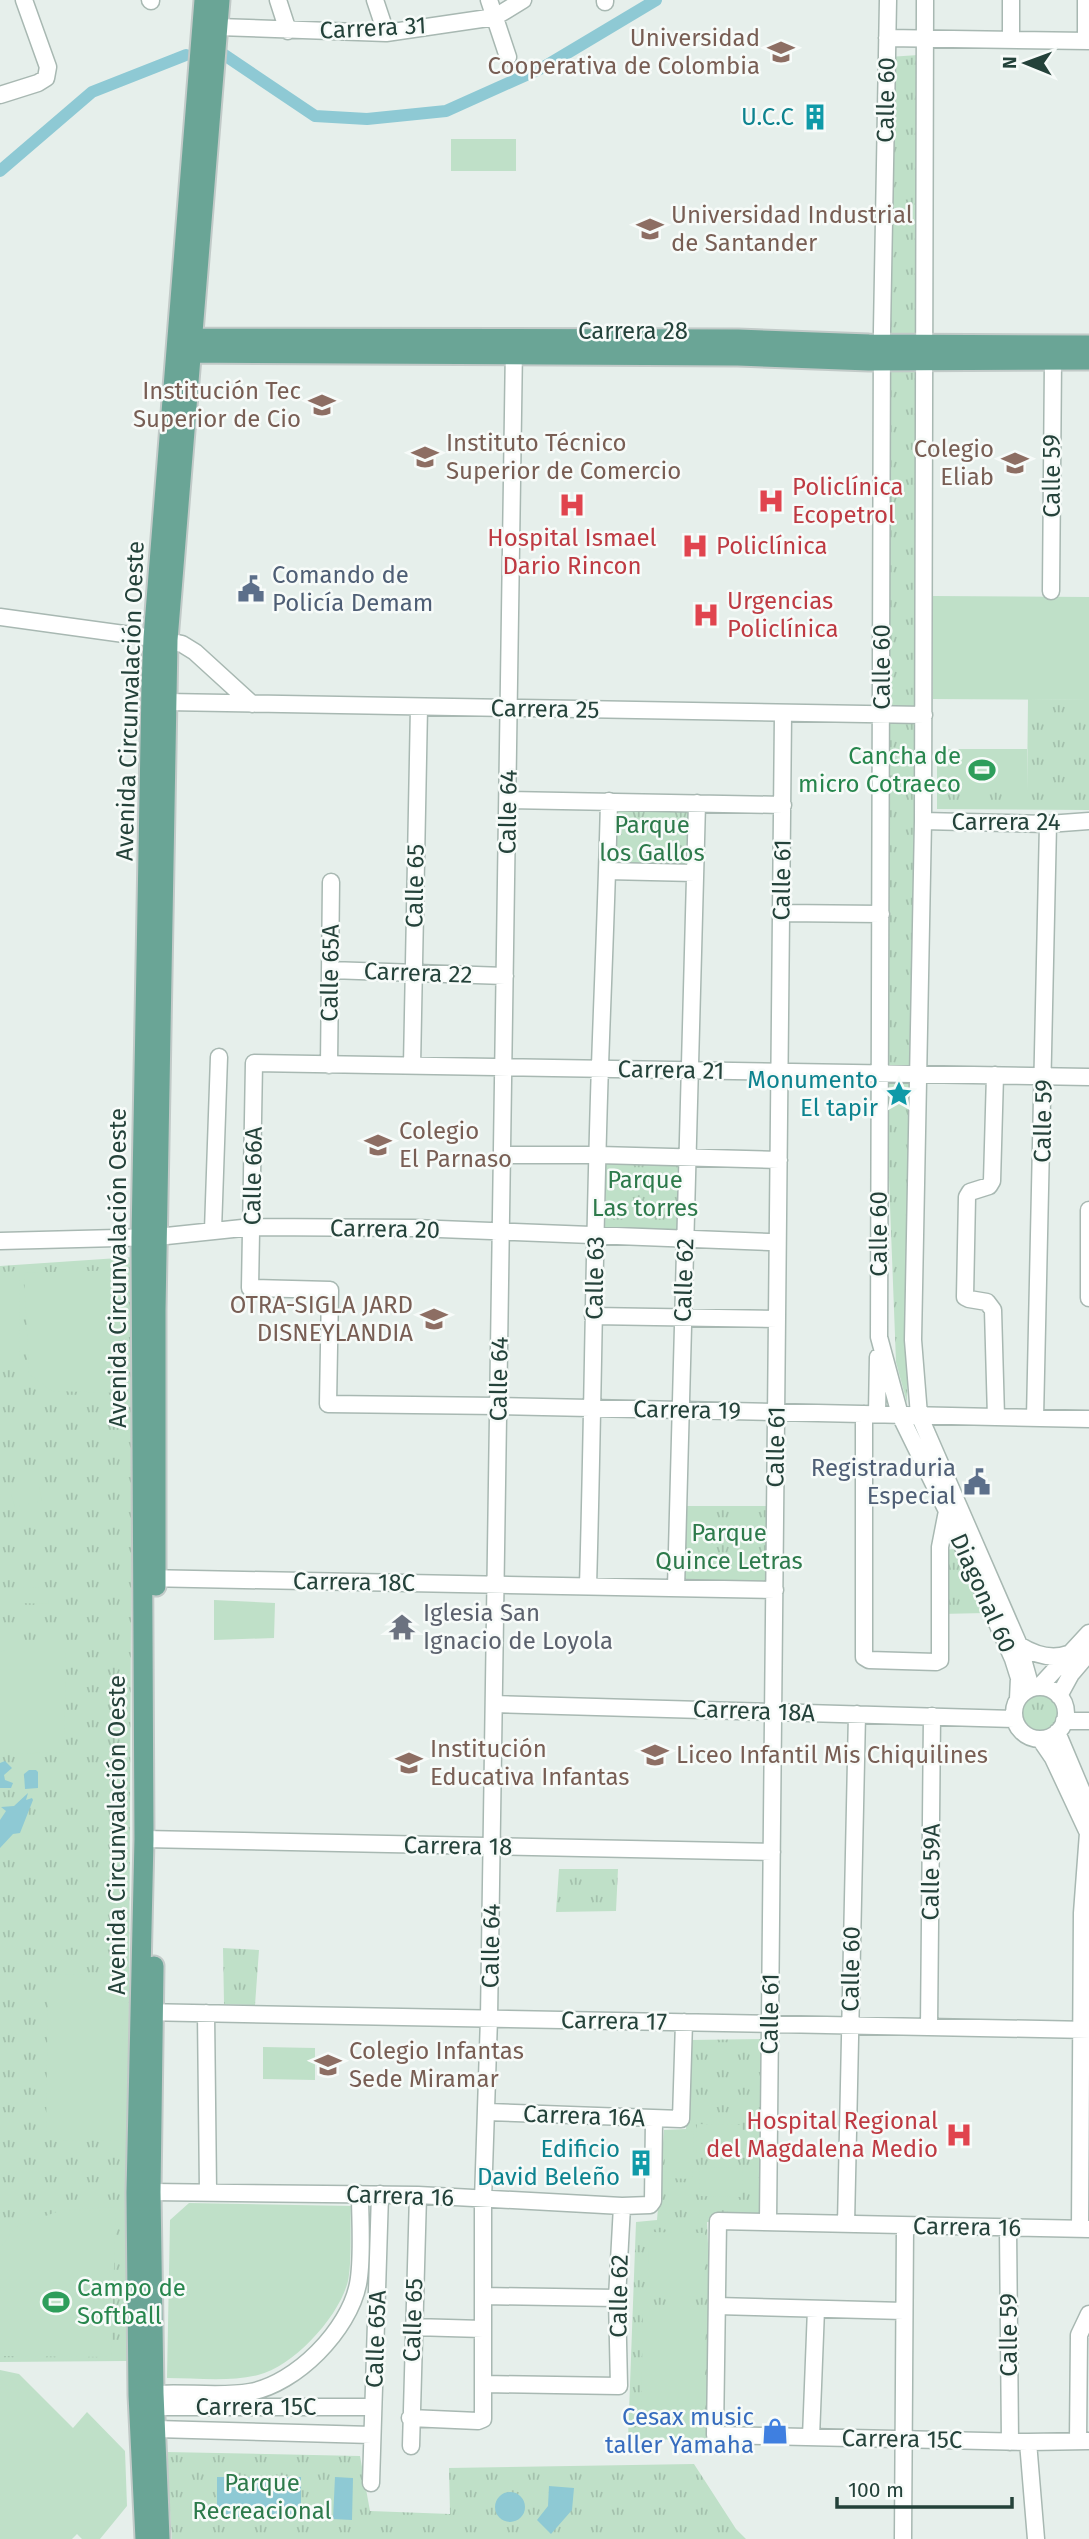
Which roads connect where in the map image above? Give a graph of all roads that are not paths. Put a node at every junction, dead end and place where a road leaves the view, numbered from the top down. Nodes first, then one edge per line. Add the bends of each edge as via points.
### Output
1 (24, 0) edge
2 (204, 0) edge
3 (220, 0) edge
4 (278, 0) edge
5 (375, 0) edge
6 (489, 0) edge
7 (523, 0) edge
8 (888, 0) edge
9 (925, 0) edge
10 (1011, 0) edge
11 (1086, 0) edge
12 (495, 17) junction
13 (218, 27) junction
14 (288, 30) junction
15 (386, 33) junction
16 (887, 38) junction
17 (925, 39) junction
18 (1011, 40) junction
19 (1088, 41) edge
20 (508, 57) dead end
21 (0, 95) edge
22 (184, 345) junction
23 (1089, 345) edge
24 (514, 347) junction
25 (882, 353) junction
26 (923, 353) junction
27 (1053, 360) junction
28 (1089, 360) edge
29 (1051, 592) dead end
30 (0, 617) edge
31 (160, 639) junction
32 (166, 702) junction
33 (252, 704) junction
34 (419, 707) junction
35 (509, 709) junction
36 (783, 714) junction
37 (882, 715) junction
38 (923, 715) junction
39 (508, 800) junction
40 (609, 801) junction
41 (697, 803) junction
42 (783, 804) junction
43 (923, 821) junction
44 (1089, 821) edge
45 (1048, 824) junction
46 (607, 871) junction
47 (695, 873) junction
48 (331, 882) dead end
49 (782, 913) junction
50 (881, 914) junction
51 (330, 970) junction
52 (412, 972) junction
53 (505, 976) junction
54 (219, 1057) dead end
55 (254, 1063) joint
56 (329, 1065) junction
57 (412, 1066) junction
58 (504, 1068) junction
59 (600, 1069) junction
60 (691, 1070) junction
61 (780, 1072) junction
62 (880, 1073) junction
63 (917, 1074) junction
64 (995, 1075) junction
65 (1044, 1076) junction
66 (1089, 1077) edge
67 (503, 1155) junction
68 (599, 1155) junction
69 (688, 1157) junction
70 (779, 1160) junction
71 (1089, 1210) edge
72 (252, 1227) junction
73 (213, 1230) junction
74 (501, 1233) junction
75 (596, 1236) junction
76 (149, 1237) junction
77 (686, 1240) junction
78 (0, 1241) edge
79 (769, 1242) dead end
80 (1089, 1298) edge
81 (593, 1316) junction
82 (682, 1318) junction
83 (777, 1320) junction
84 (878, 1337) junction
85 (328, 1405) joint
86 (499, 1406) junction
87 (594, 1408) junction
88 (680, 1410) junction
89 (776, 1412) junction
90 (871, 1414) junction
91 (900, 1415) junction
92 (919, 1415) junction
93 (996, 1417) junction
94 (1035, 1418) junction
95 (1089, 1419) edge
96 (947, 1511) junction
97 (940, 1547) junction
98 (963, 1548) junction
99 (149, 1578) junction
100 (496, 1585) junction
101 (588, 1586) junction
102 (676, 1588) junction
103 (775, 1590) junction
104 (1089, 1633) edge
105 (1019, 1645) junction
106 (1089, 1653) edge
107 (1069, 1654) junction
108 (1036, 1687) junction
109 (1059, 1696) junction
110 (1018, 1699) junction
111 (494, 1703) junction
112 (773, 1712) junction
113 (857, 1714) junction
114 (932, 1716) junction
115 (1014, 1719) junction
116 (1089, 1721) edge
117 (1061, 1727) junction
118 (1040, 1739) junction
119 (1089, 1808) edge
120 (1089, 1834) edge
121 (149, 1839) junction
122 (492, 1846) junction
123 (772, 1852) junction
124 (1086, 1881) edge
125 (147, 2012) junction
126 (206, 2013) junction
127 (489, 2018) junction
128 (684, 2022) junction
129 (770, 2024) junction
130 (850, 2026) junction
131 (929, 2027) junction
132 (1085, 2030) edge
133 (487, 2112) junction
134 (654, 2119) junction
135 (1085, 2120) edge
136 (208, 2191) junction
137 (151, 2192) junction
138 (360, 2194) junction
139 (380, 2194) junction
140 (418, 2195) junction
141 (483, 2200) junction
142 (622, 2206) junction
143 (768, 2222) junction
144 (846, 2224) junction
145 (905, 2226) junction
146 (1008, 2228) junction
147 (1085, 2229) edge
148 (484, 2296) junction
149 (617, 2298) junction
150 (353, 2302) junction
151 (377, 2303) junction
152 (717, 2306) junction
153 (816, 2309) junction
154 (904, 2311) junction
155 (1089, 2314) edge
156 (413, 2327) junction
157 (483, 2329) junction
158 (484, 2384) junction
159 (147, 2401) junction
160 (373, 2407) junction
161 (410, 2418) junction
162 (156, 2429) junction
163 (372, 2435) junction
164 (811, 2437) junction
165 (902, 2439) junction
166 (1084, 2441) edge
167 (1010, 2442) junction
168 (1028, 2442) junction
169 (411, 2446) dead end
170 (371, 2483) dead end
171 (145, 2539) edge
172 (160, 2539) edge
173 (903, 2539) edge
174 (1036, 2539) edge

1 - 21 street via 48,67 46,78
2 - 22 main road, Avenida Circunvalación Oeste
3 - 13 main road, Avenida Circunvalación Oeste
4 - 14 street
5 - 15 street
6 - 12 street
7 - 12 street, Carrera 31
8 - 16 street, Calle 60
9 - 17 street, Calle 60
10 - 18 street
11 - 19 street
12 - 15 street, Carrera 31
12 - 20 street
13 - 14 street, Carrera 31
13 - 22 main road, Avenida Circunvalación Oeste
14 - 15 street, Carrera 31
16 - 17 street
16 - 25 street, Calle 60
17 - 18 street
17 - 26 street, Calle 60
18 - 19 street
22 - 24 main road, Carrera 28
22 - 31 main road, Avenida Circunvalación Oeste
23 - 26 main road, Carrera 28
24 - 25 main road, Carrera 28 via 738,339
24 - 35 street, Calle 64
25 - 26 main road, Carrera 28
25 - 37 street, Calle 60
26 - 27 main road, Carrera 28
26 - 38 street, Calle 60
27 - 28 main road, Carrera 28
27 - 29 street, Calle 59
30 - 31 street
31 - 32 main road, Avenida Circunvalación Oeste
31 - 33 street via 195,652
31 - 76 main road, Avenida Circunvalación Oeste
32 - 33 street, Carrera 25
32 - 76 main road, Avenida Circunvalación Oeste
33 - 34 street, Carrera 25
34 - 35 street, Carrera 25
34 - 52 street, Calle 65
35 - 36 street, Carrera 25
35 - 39 street, Calle 64
36 - 37 street, Carrera 25
36 - 42 street, Calle 61
37 - 38 street, Carrera 25
37 - 50 street, Calle 60
38 - 43 street, Calle 60
39 - 40 street
39 - 53 street, Calle 64
40 - 41 street
40 - 46 street, Calle 63
41 - 42 street
41 - 47 street, Calle 62
42 - 49 street, Calle 61
43 - 45 street, Carrera 24
43 - 63 street, Calle 60
44 - 45 street, Carrera 24
45 - 65 street, Calle 59
46 - 47 street
46 - 59 street, Calle 63
47 - 60 street, Calle 62
48 - 51 street, Calle 65A
49 - 50 street
49 - 61 street, Calle 61
50 - 62 street, Calle 60
51 - 52 street, Carrera 22
51 - 56 street, Calle 65A
52 - 53 street, Carrera 22
52 - 57 street, Calle 65
53 - 58 street, Calle 64
54 - 73 street
55 - 56 street, Carrera 21
55 - 72 street, Calle 66A
56 - 57 street, Carrera 21
57 - 58 street, Carrera 21
58 - 59 street, Carrera 21
58 - 67 street, Calle 64
59 - 60 street, Carrera 21
59 - 68 street, Calle 63
60 - 61 street, Carrera 21
60 - 69 street, Calle 62
61 - 62 street, Carrera 21
61 - 70 street, Calle 61
62 - 63 street, Carrera 21
62 - 84 street, Calle 60
63 - 64 street, Carrera 21
63 - 92 street, Calle 60 via 913,1340
64 - 65 street, Carrera 21
64 - 93 street via 992,1181 967,1197 965,1297 987,1302 993,1310
65 - 66 street, Carrera 21
65 - 94 street, Calle 59
67 - 68 street
67 - 74 street, Calle 64
68 - 69 street
68 - 75 street, Calle 63
69 - 70 street
69 - 77 street, Calle 62
70 - 83 street, Calle 61
71 - 80 street
72 - 73 street, Carrera 20
72 - 74 street, Carrera 20
72 - 85 street, Calle 66A via 250,1288 330,1290
73 - 76 street, Carrera 20
74 - 75 street, Carrera 20
74 - 86 street, Calle 64
75 - 77 street, Carrera 20
75 - 81 street, Calle 63
76 - 78 street, Carrera 20
76 - 99 main road, Avenida Circunvalación Oeste
77 - 79 street, Carrera 20
77 - 82 street, Calle 62
81 - 82 street
81 - 87 street, Calle 63
82 - 83 street
82 - 88 street, Calle 62
83 - 89 street, Calle 61
84 - 90 street
84 - 91 street, Calle 60
85 - 86 street, Carrera 19
86 - 87 street, Carrera 19
86 - 100 street, Calle 64
87 - 88 street, Carrera 19
87 - 101 street, Calle 63
88 - 89 street, Carrera 19
88 - 102 street, Calle 62
89 - 90 street, Carrera 19
89 - 103 street, Calle 61
90 - 91 street, Carrera 19
90 - 97 street via 864,1657 940,1660
91 - 92 street, Carrera 19
91 - 96 street, Diagonal 60
92 - 93 street, Carrera 19
92 - 105 street, Diagonal 60
93 - 94 street, Carrera 19
94 - 95 street, Carrera 19
96 - 97 street
96 - 98 street, Diagonal 60
97 - 98 street
98 - 110 street, Diagonal 60 via 1013,1659 1019,1678
99 - 100 street, Carrera 18C
99 - 121 main road, Avenida Circunvalación Oeste
100 - 101 street, Carrera 18C
100 - 111 street, Calle 64
101 - 102 street, Carrera 18C
102 - 103 street, Carrera 18C
103 - 112 street, Calle 61
104 - 107 street
105 - 107 street via 1038,1655
105 - 108 street, Diagonal 60
106 - 109 street
107 - 108 street
108 - 109 street
108 - 110 street
109 - 117 street via 1064,1704
110 - 115 street
111 - 112 street, Carrera 18A
111 - 122 street, Calle 64
112 - 113 street, Carrera 18A
112 - 123 street, Calle 61
113 - 114 street, Carrera 18A
113 - 130 street, Calle 60
114 - 115 street, Carrera 18A
114 - 131 street, Calle 59A
115 - 118 street via 1026,1735
116 - 117 street
117 - 118 street
117 - 119 street
118 - 120 street
120 - 124 street
121 - 122 street, Carrera 18
121 - 125 main road, Avenida Circunvalación Oeste
122 - 123 street, Carrera 18
122 - 127 street, Calle 64
123 - 129 street, Calle 61
124 - 132 street via 1082,1913
125 - 126 street, Carrera 17
125 - 137 main road, Avenida Circunvalación Oeste
125 - 159 main road, Avenida Circunvalación Oeste via 136,2193
126 - 127 street, Carrera 17
126 - 136 street
127 - 128 street, Carrera 17
127 - 133 street, Calle 64
128 - 129 street, Carrera 17
128 - 134 street, Carrera 16A via 681,2119
129 - 130 street, Carrera 17
129 - 143 street, Calle 61
130 - 131 street, Carrera 17
130 - 144 street, Calle 60
131 - 132 street, Carrera 17
132 - 135 street
133 - 134 street, Carrera 16A
133 - 141 street, Calle 64
134 - 142 street, Carrera 16 via 653,2201
135 - 147 street
136 - 137 street, Carrera 16
136 - 138 street, Carrera 16
137 - 159 main road, Avenida Circunvalación Oeste
138 - 139 street, Carrera 16
138 - 150 street, Calle 65A via 359,2283
139 - 140 street, Carrera 16
139 - 151 street, Calle 65A
140 - 141 street, Carrera 16
140 - 156 street, Calle 65
141 - 142 street, Carrera 16
141 - 148 street, Calle 64
142 - 149 street, Calle 62
143 - 144 street, Carrera 16
143 - 152 street, Carrera 16 via 718,2221
144 - 145 street, Carrera 16
145 - 146 street, Carrera 16
145 - 154 street
146 - 147 street, Carrera 16
146 - 167 street, Calle 59
148 - 149 street
148 - 157 street, Calle 64
149 - 158 street, Calle 62 via 619,2386
150 - 151 street
150 - 159 street, Calle 65A via 328,2341 296,2372 267,2388
151 - 160 street, Calle 65A
152 - 153 street
152 - 164 street, Carrera 15C via 715,2435
153 - 154 street
153 - 164 street
154 - 165 street
155 - 166 street via 1079,2334
156 - 157 street
156 - 161 street, Calle 65
157 - 158 street, Calle 64
158 - 161 street, Calle 64 via 483,2419
159 - 160 street, Carrera 15C
159 - 162 main road, Avenida Circunvalación Oeste
159 - 171 main road, Avenida Circunvalación Oeste
160 - 163 street, Calle 65A
161 - 169 street, Calle 65
162 - 163 street, Carrera 15C
162 - 172 main road, Avenida Circunvalación Oeste
163 - 170 street, Calle 65A
164 - 165 street, Carrera 15C
165 - 167 street, Carrera 15C
165 - 173 street
166 - 168 street, Carrera 15C
167 - 168 street, Carrera 15C
168 - 174 street

